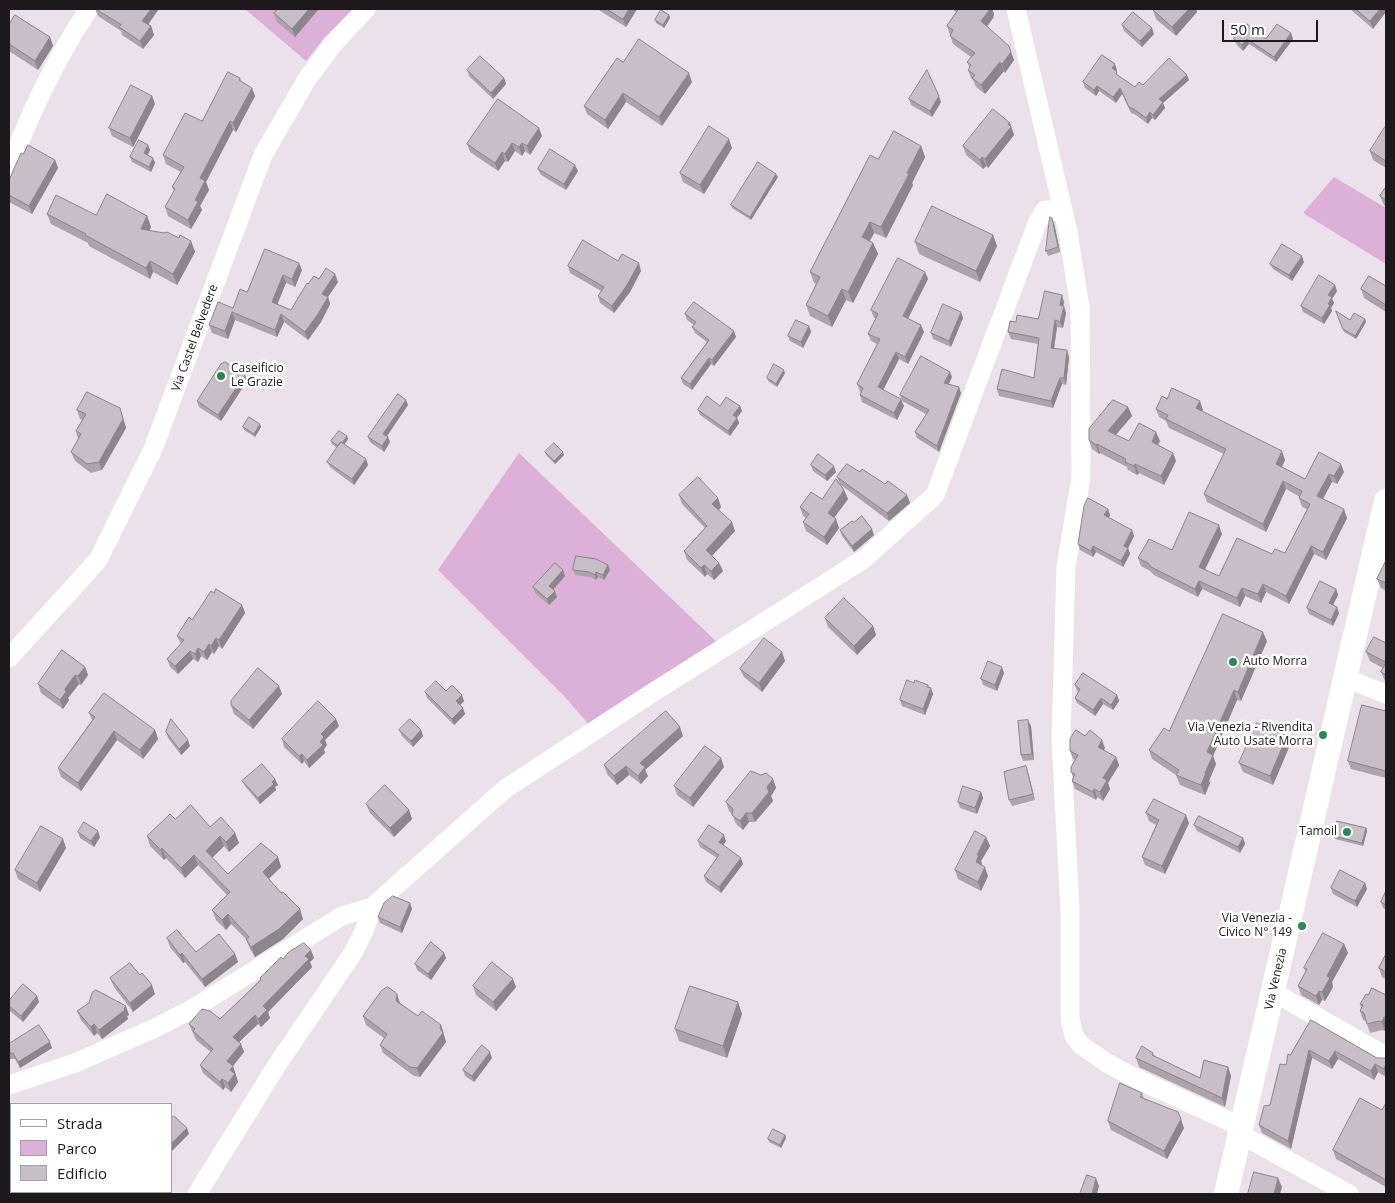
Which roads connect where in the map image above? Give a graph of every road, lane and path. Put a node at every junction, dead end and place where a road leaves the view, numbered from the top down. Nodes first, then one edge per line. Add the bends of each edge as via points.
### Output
1 (89, 9) edge
2 (366, 9) edge
3 (1016, 9) edge
4 (9, 168) edge
5 (1064, 215) junction
6 (1386, 501) edge
7 (9, 658) edge
8 (1345, 678) junction
9 (1386, 694) edge
10 (372, 907) junction
11 (1273, 992) junction
12 (1386, 1056) edge
13 (9, 1085) edge
14 (1241, 1131) junction
15 (197, 1194) edge
16 (1226, 1194) edge
17 (1349, 1194) edge

1 - 4 street via 55,63
2 - 7 street, Via Castel Belvedere via 334,43 307,79 263,155 156,441 98,560
3 - 5 street
5 - 10 street via 1045,210 1038,221 935,495 864,559 505,789
5 - 14 street via 1080,318 1081,477 1066,567 1061,739 1070,910 1070,1019 1074,1036 1081,1045 1107,1063
6 - 8 main road, Via Venezia
8 - 9 street
8 - 11 main road, Via Venezia
10 - 13 street via 342,916 192,1009 155,1028 75,1063
10 - 15 street via 353,953
11 - 12 street
11 - 14 main road, Via Venezia
14 - 16 main road, Via Venezia
14 - 17 street

